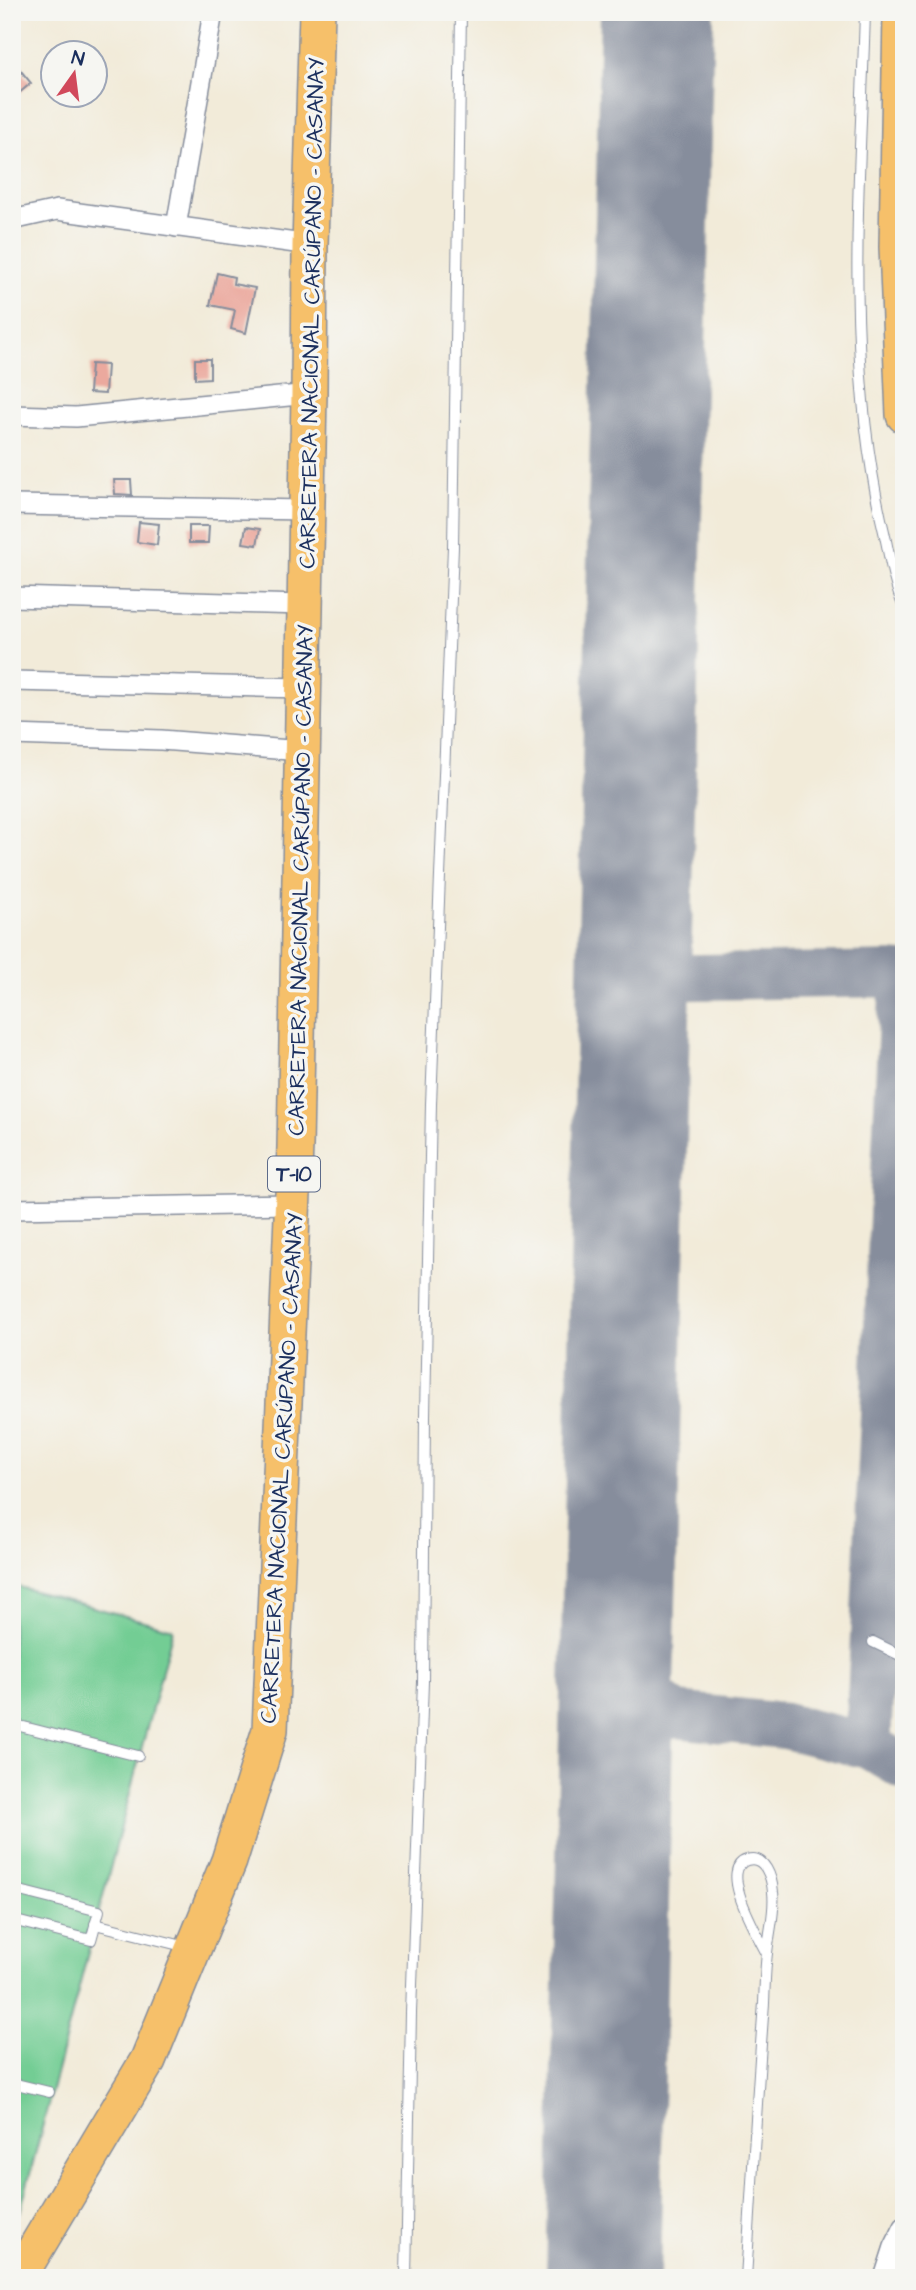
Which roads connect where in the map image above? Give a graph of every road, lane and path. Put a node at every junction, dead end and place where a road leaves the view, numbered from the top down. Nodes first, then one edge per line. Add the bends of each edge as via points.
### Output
1 (212, 12) edge
2 (317, 12) edge
3 (461, 12) edge
4 (865, 12) edge
5 (901, 12) edge
6 (12, 219) edge
7 (176, 227) junction
8 (310, 245) junction
9 (309, 394) junction
10 (12, 415) edge
11 (904, 415) edge
12 (12, 505) edge
13 (306, 510) junction
14 (12, 597) edge
15 (304, 605) junction
16 (904, 607) edge
17 (12, 681) edge
18 (303, 688) junction
19 (12, 735) edge
20 (302, 751) junction
21 (293, 1204) junction
22 (12, 1209) edge
23 (873, 1642) dead end
24 (904, 1657) edge
25 (12, 1724) edge
26 (138, 1756) dead end
27 (12, 1889) edge
28 (12, 1920) edge
29 (95, 1924) junction
30 (194, 1949) junction
31 (767, 1954) junction
32 (12, 2083) edge
33 (49, 2092) dead end
34 (904, 2227) edge
35 (18, 2278) edge
36 (406, 2278) edge
37 (746, 2278) edge
38 (884, 2278) edge

1 - 7 street
2 - 8 highway, CARRETERA NACIONAL CARÚPANO - CASANAY / T-10
3 - 36 lane via 453,547 431,1090 423,1682
4 - 16 lane via 857,311 862,389 873,489
5 - 11 highway via 897,247
6 - 7 street via 57,210
7 - 8 street
8 - 9 highway, CARRETERA NACIONAL CARÚPANO - CASANAY / T-10
9 - 10 street via 76,417
9 - 13 highway, CARRETERA NACIONAL CARÚPANO - CASANAY / T-10
12 - 13 street
13 - 15 highway, CARRETERA NACIONAL CARÚPANO - CASANAY / T-10
14 - 15 street
15 - 18 highway, CARRETERA NACIONAL CARÚPANO - CASANAY / T-10
17 - 18 street
18 - 20 highway, CARRETERA NACIONAL CARÚPANO - CASANAY / T-10
19 - 20 street
20 - 21 highway, CARRETERA NACIONAL CARÚPANO - CASANAY / T-10
21 - 22 street
21 - 30 highway, CARRETERA NACIONAL CARÚPANO - CASANAY / T-10 via 270,1730 229,1861
23 - 24 lane
25 - 26 lane
27 - 29 lane via 99,1911
28 - 29 lane via 91,1940
29 - 30 lane
30 - 35 highway, CARRETERA NACIONAL CARÚPANO - CASANAY / T-10 via 148,2060
31 - 31 lane via 772,1885 766,1868 750,1859 736,1872 736,1884
31 - 37 lane
32 - 33 lane
34 - 38 street

